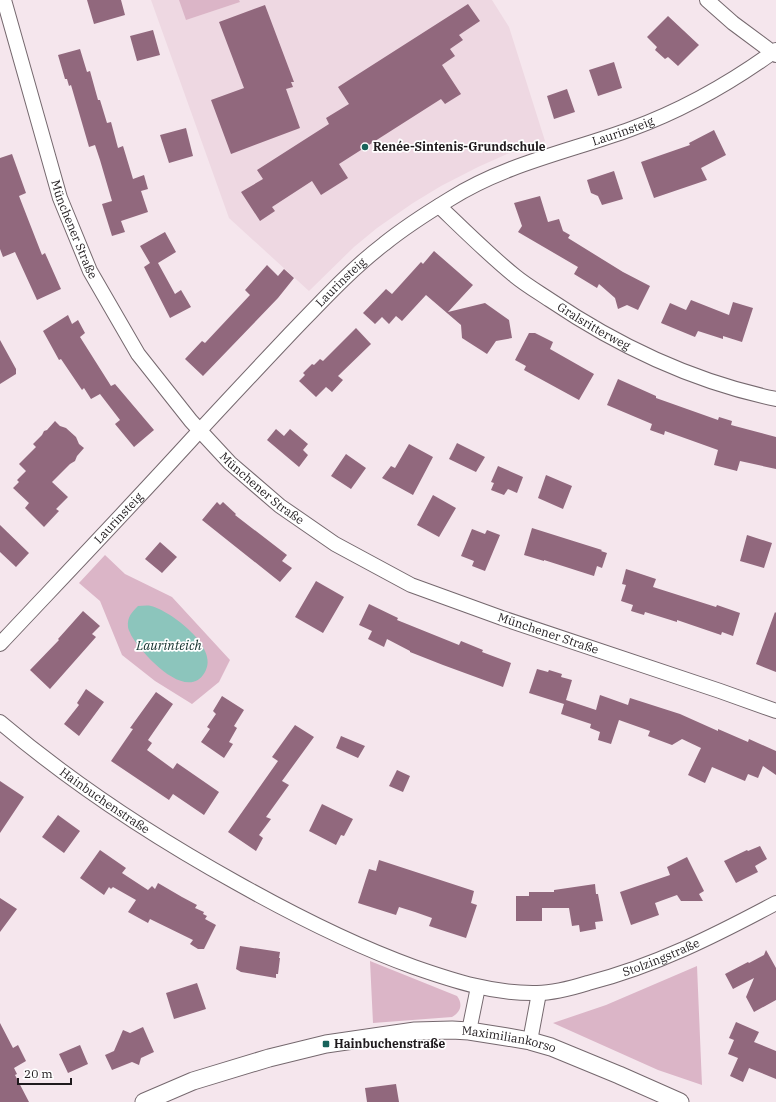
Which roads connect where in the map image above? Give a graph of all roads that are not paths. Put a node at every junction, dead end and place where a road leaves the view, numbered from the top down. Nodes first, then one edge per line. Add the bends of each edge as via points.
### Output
1 (4, 0) edge
2 (707, 0) edge
3 (775, 53) edge
4 (439, 206) junction
5 (776, 399) edge
6 (200, 430) junction
7 (0, 644) edge
8 (776, 711) edge
9 (0, 722) edge
10 (776, 903) edge
11 (478, 987) junction
12 (496, 990) joint
13 (539, 993) junction
14 (469, 1031) junction
15 (530, 1041) junction
16 (144, 1102) edge
17 (680, 1102) edge

1 - 6 street, Münchener Straße via 60,198 90,271 138,354
2 - 3 street via 733,23
3 - 4 street, Laurinsteig via 681,108 633,128 522,164 456,195
4 - 5 street, Gralsritterweg via 491,257 574,317 673,366 738,389
4 - 6 street, Laurinsteig via 382,245 345,278
6 - 7 street, Laurinsteig
6 - 8 street, Münchener Straße via 230,463 280,506 335,544 411,585
9 - 11 street, Hainbuchenstraße via 58,768 130,819 249,890 326,930 380,954
10 - 13 street, Stolzingstraße via 714,936 658,960 608,978 567,989
11 - 12 street, Hainbuchenstraße
11 - 14 street
12 - 13 street, Stolzingstraße
13 - 15 street
14 - 15 street, Maximiliankorso
14 - 16 street, Maximiliankorso via 415,1031 326,1044 193,1081
15 - 17 street, Maximiliankorso via 551,1047

